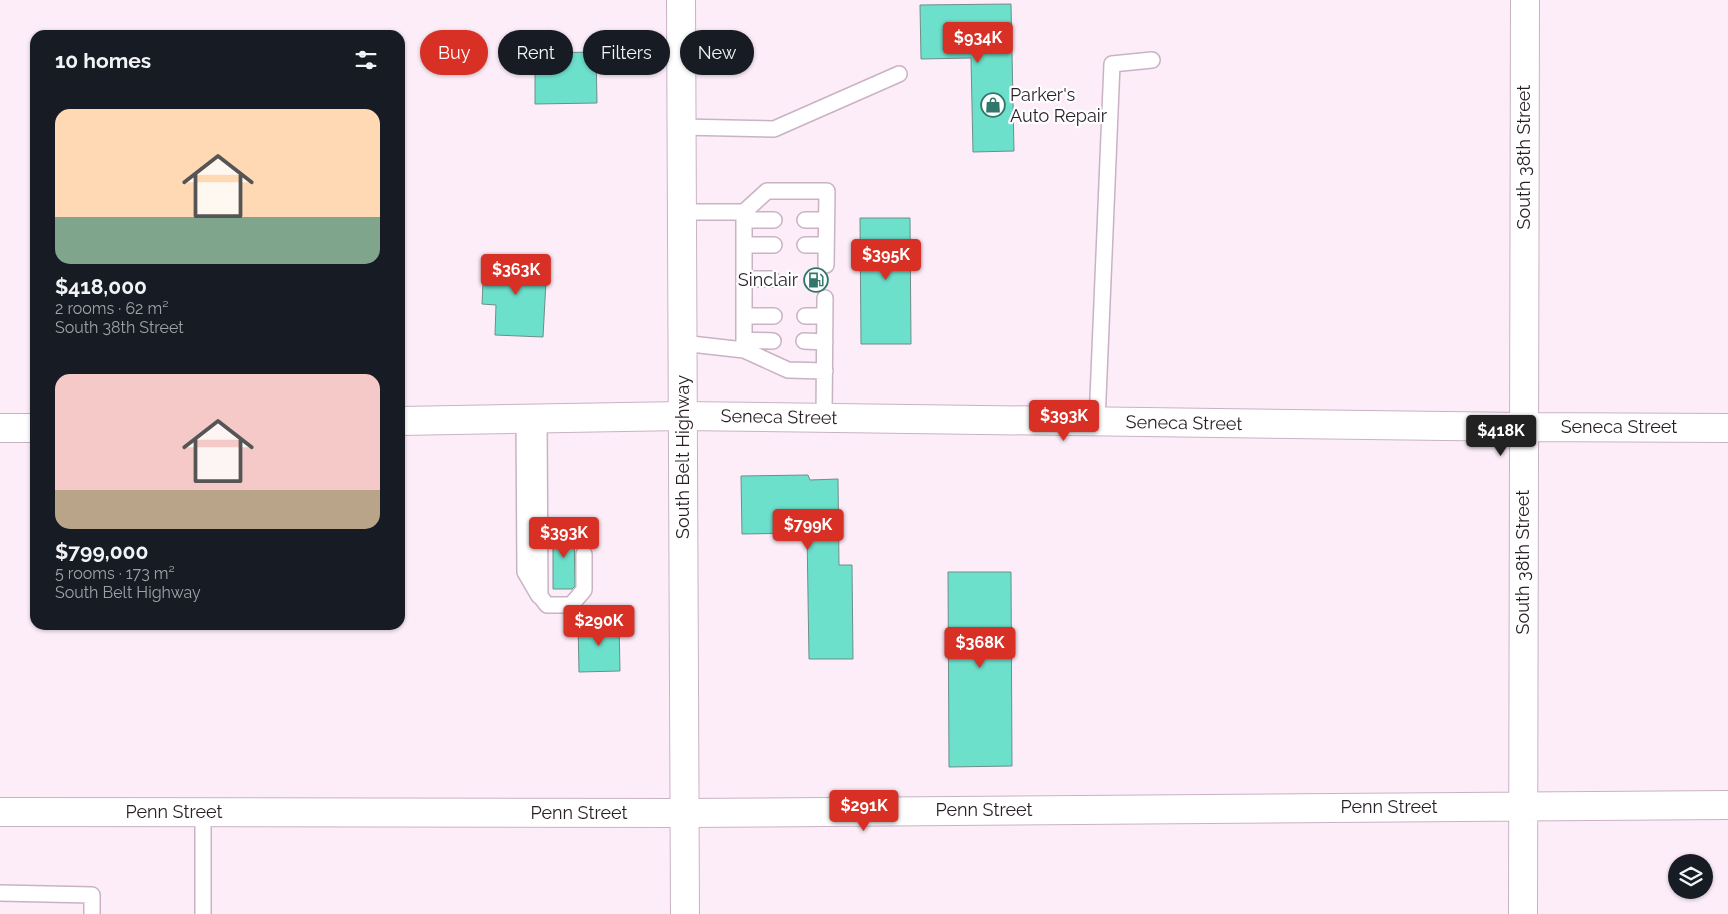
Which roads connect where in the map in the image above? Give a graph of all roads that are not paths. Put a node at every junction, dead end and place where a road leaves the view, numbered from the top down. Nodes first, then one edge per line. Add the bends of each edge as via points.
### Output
1 (681, 0) edge
2 (1525, 0) edge
3 (1152, 60) dead end
4 (899, 74) dead end
5 (681, 127) junction
6 (682, 212) junction
7 (744, 216) junction
8 (774, 220) dead end
9 (805, 220) dead end
10 (826, 220) junction
11 (744, 245) junction
12 (774, 245) dead end
13 (805, 245) dead end
14 (826, 245) junction
15 (826, 265) dead end
16 (744, 279) junction
17 (772, 279) dead end
18 (826, 298) dead end
19 (744, 316) junction
20 (774, 316) dead end
21 (805, 316) dead end
22 (825, 316) junction
23 (773, 341) dead end
24 (804, 341) dead end
25 (825, 342) junction
26 (682, 343) junction
27 (744, 345) junction
28 (825, 371) junction
29 (682, 416) junction
30 (824, 418) junction
31 (532, 419) junction
32 (405, 421) edge
33 (1098, 422) junction
34 (1523, 427) junction
35 (0, 428) edge
36 (30, 428) edge
37 (1728, 428) edge
38 (584, 554) dead end
39 (1728, 805) edge
40 (1524, 806) junction
41 (0, 812) edge
42 (203, 812) junction
43 (684, 813) junction
44 (0, 893) edge
45 (92, 914) edge
46 (203, 914) edge
47 (685, 914) edge
48 (1523, 914) edge

1 - 5 street, South Belt Highway
2 - 34 street, South 38th Street
3 - 33 lane via 1112,64
4 - 5 lane via 774,129
5 - 6 street, South Belt Highway
6 - 7 lane
6 - 26 street, South Belt Highway
7 - 8 lane
7 - 10 lane via 767,191 826,191
7 - 11 lane
9 - 10 lane
10 - 14 lane
11 - 12 lane
11 - 16 lane
13 - 14 lane
14 - 15 lane
16 - 17 lane
16 - 19 lane
18 - 22 lane
19 - 20 lane
19 - 27 lane
21 - 22 lane
22 - 25 lane
23 - 27 lane
24 - 25 lane
25 - 28 lane
26 - 27 lane
26 - 29 street, South Belt Highway
27 - 28 lane via 788,370
28 - 30 lane
29 - 30 street, Seneca Street
29 - 31 street, Seneca Street
29 - 43 street, South Belt Highway
30 - 33 street, Seneca Street
31 - 32 street, Seneca Street
31 - 38 lane via 525,572 547,606 571,604 584,590
33 - 34 street, Seneca Street
34 - 37 street, Seneca Street
34 - 40 street, South 38th Street
35 - 36 street
39 - 40 street, Penn Street
40 - 43 street, Penn Street
40 - 48 street, South 38th Street
41 - 42 street, Penn Street
42 - 43 street, Penn Street
42 - 46 lane
43 - 47 street, South Belt Highway
44 - 45 lane via 92,895

